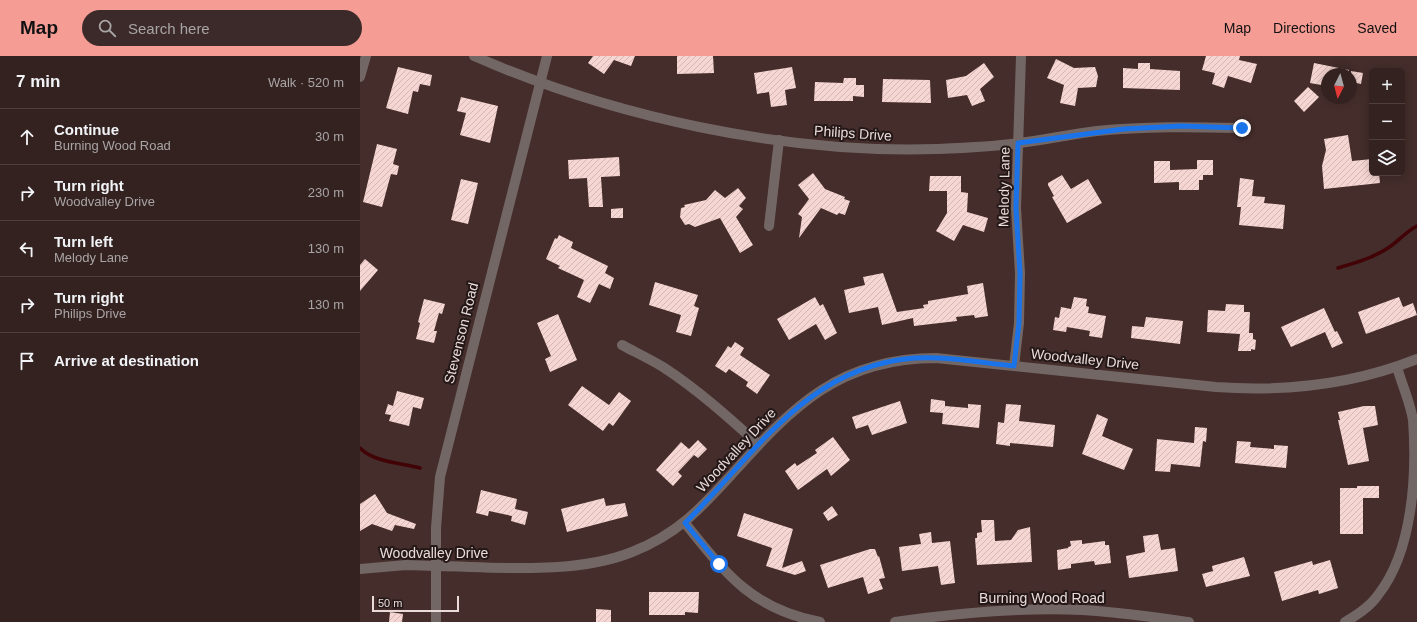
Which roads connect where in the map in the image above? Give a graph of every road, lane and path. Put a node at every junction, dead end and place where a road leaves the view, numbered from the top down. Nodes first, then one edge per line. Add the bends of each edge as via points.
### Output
1 (366, 56) edge
2 (474, 56) edge
3 (547, 56) edge
4 (1021, 56) edge
5 (360, 77) edge
6 (540, 82) junction
7 (1242, 128) dead end
8 (779, 140) junction
9 (1018, 143) junction
10 (769, 226) dead end
11 (622, 345) dead end
12 (1417, 359) edge
13 (1014, 366) junction
14 (1397, 367) junction
15 (758, 444) junction
16 (685, 523) junction
17 (1413, 528) edge
18 (437, 566) junction
19 (360, 569) edge
20 (436, 622) edge
21 (820, 622) edge
22 (896, 622) edge
23 (1188, 622) edge
24 (1345, 622) edge

1 - 5 street
2 - 6 street, Philips Drive
3 - 6 street, Stevenson Road
4 - 9 street, Melody Lane
6 - 8 street, Philips Drive via 581,96 681,122
6 - 18 street, Stevenson Road via 440,477 436,528
7 - 9 street, Philips Drive via 1181,126 1124,129
8 - 9 street, Philips Drive via 907,150
8 - 10 street
9 - 13 street, Melody Lane via 1016,208 1020,273 1019,323
11 - 15 street via 662,367 690,387 723,412
12 - 14 street, Woodvalley Drive
13 - 14 street, Woodvalley Drive via 1258,390 1336,384
13 - 15 street, Woodvalley Drive via 916,358 870,368 826,386 808,398
14 - 17 street via 1413,419 1416,443
15 - 16 street, Woodvalley Drive
16 - 18 street, Woodvalley Drive via 633,552 596,563 556,567
16 - 21 street via 738,584 781,611
17 - 24 street via 1386,584 1371,604
18 - 19 street, Woodvalley Drive via 406,565
18 - 20 street, Stevenson Road
22 - 23 street, Burning Wood Road via 975,612 1055,609 1118,612

